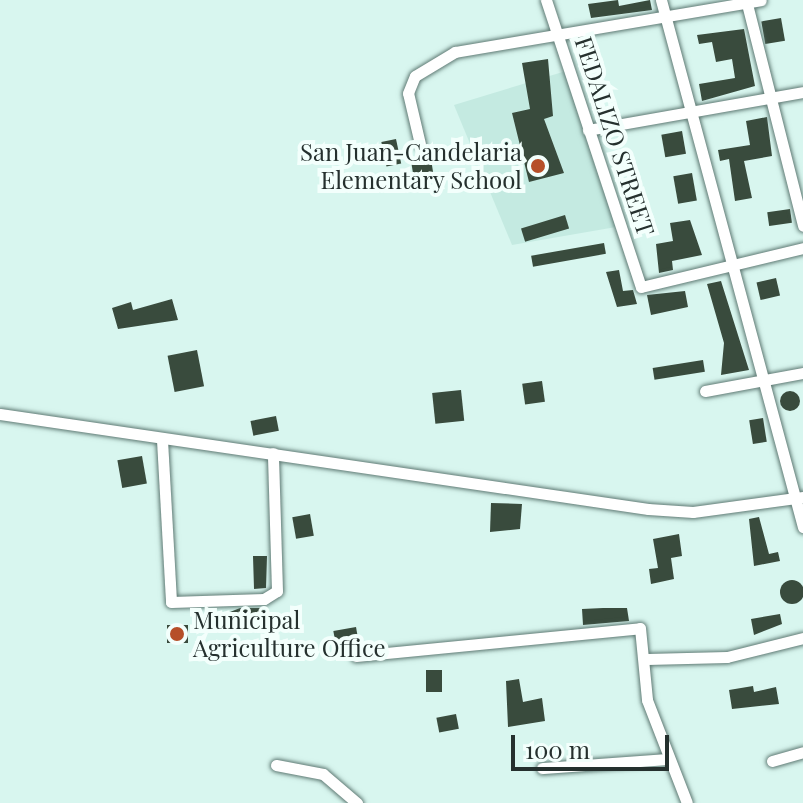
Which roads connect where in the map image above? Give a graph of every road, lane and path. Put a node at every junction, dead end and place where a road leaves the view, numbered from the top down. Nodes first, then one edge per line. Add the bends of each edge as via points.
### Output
1 (546, 0) edge
2 (661, 0) edge
3 (761, 0) edge
4 (746, 1) edge
5 (665, 17) junction
6 (558, 30) junction
7 (803, 92) edge
8 (770, 97) junction
9 (689, 109) junction
10 (588, 130) junction
11 (420, 144) dead end
12 (803, 226) edge
13 (803, 248) edge
14 (732, 261) junction
15 (803, 373) edge
16 (767, 380) junction
17 (705, 391) dead end
18 (0, 414) edge
19 (162, 440) junction
20 (273, 453) junction
21 (799, 497) edge
22 (803, 527) edge
23 (803, 638) edge
24 (356, 656) dead end
25 (647, 659) junction
26 (803, 752) edge
27 (669, 759) junction
28 (772, 761) dead end
29 (276, 765) dead end
30 (542, 768) dead end
31 (357, 803) edge
32 (687, 803) edge

1 - 6 street, FEDALIZO STREET
2 - 5 street
3 - 4 street
4 - 5 street
4 - 8 street
5 - 6 street
5 - 9 street
6 - 10 street, FEDALIZO STREET
6 - 11 street via 455,52 415,76 408,93
7 - 8 street
8 - 9 street
8 - 12 street
9 - 10 street
9 - 14 street
10 - 14 street, FEDALIZO STREET via 641,287
13 - 14 street
14 - 16 street
15 - 16 street
16 - 17 street
16 - 21 street
18 - 19 street
19 - 20 street
19 - 20 street via 171,602 264,599 277,591
20 - 21 street via 648,509 693,512
21 - 22 street
23 - 25 street via 727,657
24 - 25 street via 640,628
25 - 27 street via 647,700
26 - 28 street
27 - 30 street
27 - 32 street
29 - 31 street via 323,774

